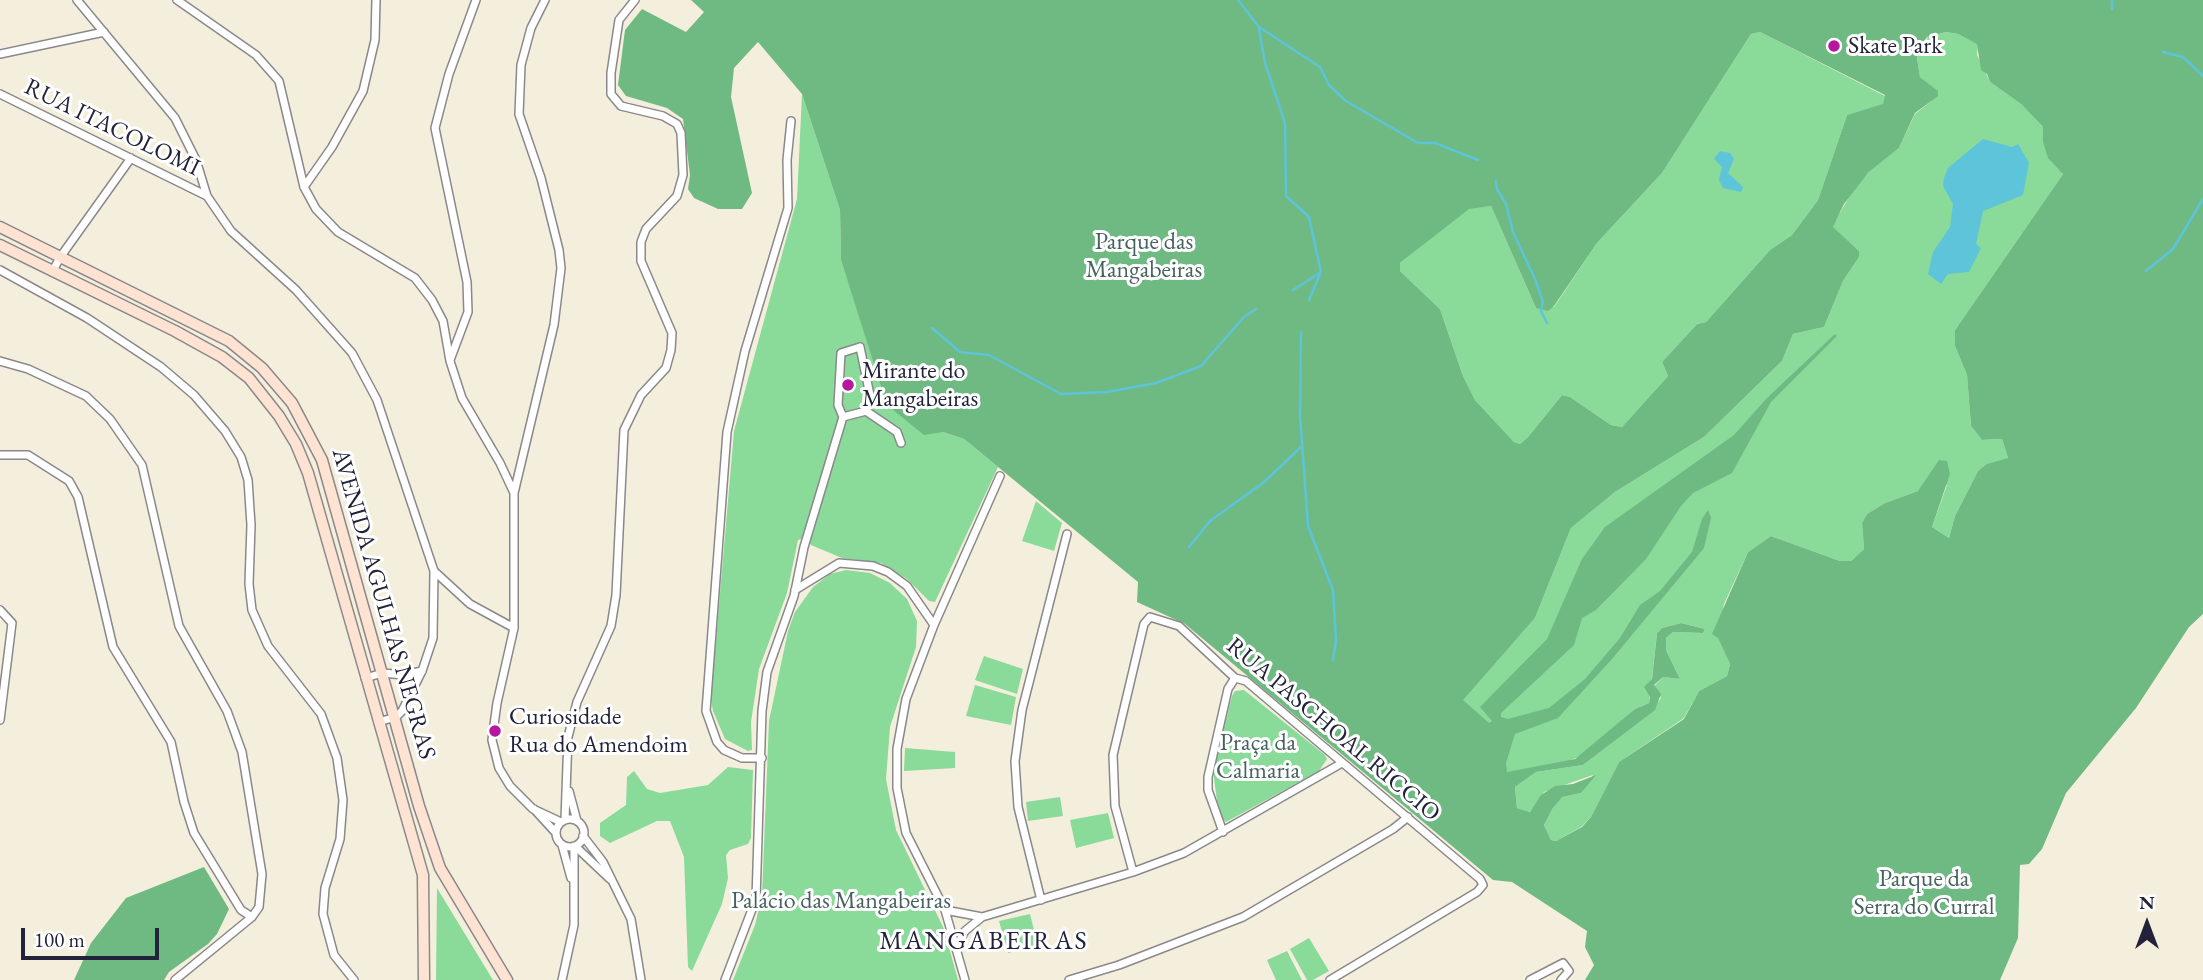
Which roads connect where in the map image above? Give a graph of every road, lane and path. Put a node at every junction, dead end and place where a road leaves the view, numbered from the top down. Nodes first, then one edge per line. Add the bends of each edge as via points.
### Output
1 (76, 0) edge
2 (177, 0) edge
3 (376, 0) edge
4 (476, 0) edge
5 (545, 0) edge
6 (635, 0) edge
7 (104, 32) junction
8 (0, 54) edge
9 (0, 94) edge
10 (791, 121) dead end
11 (131, 158) junction
12 (304, 187) junction
13 (207, 196) junction
14 (0, 227) edge
15 (0, 245) edge
16 (61, 256) junction
17 (0, 270) edge
18 (52, 273) junction
19 (450, 361) junction
20 (0, 362) edge
21 (866, 411) junction
22 (843, 417) junction
23 (901, 443) dead end
24 (0, 456) edge
25 (1000, 476) dead end
26 (514, 493) junction
27 (1067, 534) dead end
28 (434, 571) junction
29 (795, 590) junction
30 (0, 610) edge
31 (934, 625) junction
32 (514, 628) junction
33 (422, 671) junction
34 (383, 673) junction
35 (404, 675) junction
36 (365, 678) junction
37 (1235, 678) junction
38 (411, 696) junction
39 (396, 717) junction
40 (0, 720) edge
41 (378, 722) junction
42 (762, 758) junction
43 (1342, 764) junction
44 (568, 790) junction
45 (533, 809) junction
46 (1408, 817) junction
47 (563, 821) junction
48 (577, 821) junction
49 (1223, 832) junction
50 (556, 833) junction
51 (583, 836) junction
52 (562, 845) junction
53 (574, 846) junction
54 (440, 868) junction
55 (1133, 872) junction
56 (423, 874) junction
57 (614, 883) junction
58 (574, 889) junction
59 (1041, 900) junction
60 (944, 909) junction
61 (251, 917) junction
62 (982, 917) junction
63 (957, 945) junction
64 (176, 980) edge
65 (354, 980) edge
66 (424, 980) edge
67 (507, 980) edge
68 (562, 980) edge
69 (641, 980) edge
70 (725, 980) edge
71 (965, 980) edge
72 (1069, 980) edge
73 (1330, 980) edge
74 (1530, 980) edge
75 (1561, 980) edge

1 - 7 street
2 - 12 street via 256,55 279,81
3 - 12 street via 375,40 363,91
4 - 19 street via 435,128 467,282 468,312
5 - 26 street via 521,65 519,114 541,178 561,268 554,325
6 - 44 street via 619,20 611,94 621,106 663,116 677,124 681,134 683,174 677,195 646,229 641,242 641,261 672,333 671,350 666,368 640,395 624,430 616,595 611,626 571,725
7 - 8 street
7 - 13 street via 175,118
9 - 11 street, RUA ITACOLOMI
10 - 42 street via 788,208 750,332 727,432 706,711 724,750 742,758
11 - 13 street, RUA ITACOLOMI
11 - 16 street
12 - 19 street via 316,209 338,232 415,278 443,321
13 - 28 street via 231,232 296,290 352,353 377,400
14 - 16 street, AVENIDA AGULHAS NEGRAS
15 - 18 street, AVENIDA AGULHAS NEGRAS
16 - 18 street
16 - 34 street, AVENIDA AGULHAS NEGRAS via 229,341 262,368 292,403 322,460
17 - 65 street via 87,318 161,367 194,395 241,457 248,480 251,610 268,646 321,714 337,758 343,800 340,839 325,888 323,914 334,955
18 - 36 street, AVENIDA AGULHAS NEGRAS via 222,357 249,378 279,415 308,473
19 - 26 street via 462,398
20 - 61 street via 28,369 86,396 110,419 142,465 179,626 227,711 242,752 262,874 259,907
21 - 22 street
21 - 22 street via 871,400 860,347 841,353 838,405
21 - 23 street via 897,432
22 - 29 street
24 - 61 street via 28,454 68,481 78,497 113,648 171,742 194,833 241,910
25 - 31 street
26 - 32 street
27 - 59 street via 1022,710 1015,761 1018,807
28 - 32 street via 470,604
28 - 33 street via 433,638
29 - 31 street via 839,564 873,566 907,586
29 - 42 street via 768,672
30 - 40 street via 12,623
31 - 60 street via 903,709 897,788 906,833
32 - 45 street via 492,740 505,777
33 - 35 street
33 - 38 street
34 - 35 street
34 - 36 street
34 - 39 street, AVENIDA AGULHAS NEGRAS
35 - 38 street
36 - 41 street, AVENIDA AGULHAS NEGRAS
37 - 43 street, RUA PASCHOAL RICCIO via 1246,681
37 - 49 street via 1227,689 1208,777
37 - 55 street, RUA PASCHOAL RICCIO via 1179,626 1150,617 1144,624 1113,755 1115,806
38 - 39 street
39 - 41 street
39 - 54 street, AVENIDA AGULHAS NEGRAS
41 - 56 street, AVENIDA AGULHAS NEGRAS
42 - 70 street via 756,899
43 - 46 street, RUA PASCHOAL RICCIO
43 - 49 street
44 - 47 street
44 - 48 street
45 - 47 street
45 - 50 street
46 - 72 street via 1243,917
46 - 73 street, RUA PASCHOAL RICCIO via 1483,885
47 - 48 street
47 - 50 street
48 - 51 street
49 - 55 street
50 - 52 street
51 - 53 street
51 - 57 street
52 - 53 street
52 - 58 street
53 - 57 street
53 - 58 street
54 - 56 street
54 - 67 street, AVENIDA AGULHAS NEGRAS
55 - 59 street
56 - 66 street, AVENIDA AGULHAS NEGRAS
57 - 69 street via 631,919
58 - 68 street via 574,925
59 - 62 street
60 - 62 street
60 - 63 street
61 - 64 street
62 - 63 street
63 - 71 street
74 - 75 street via 1563,963 1569,971

